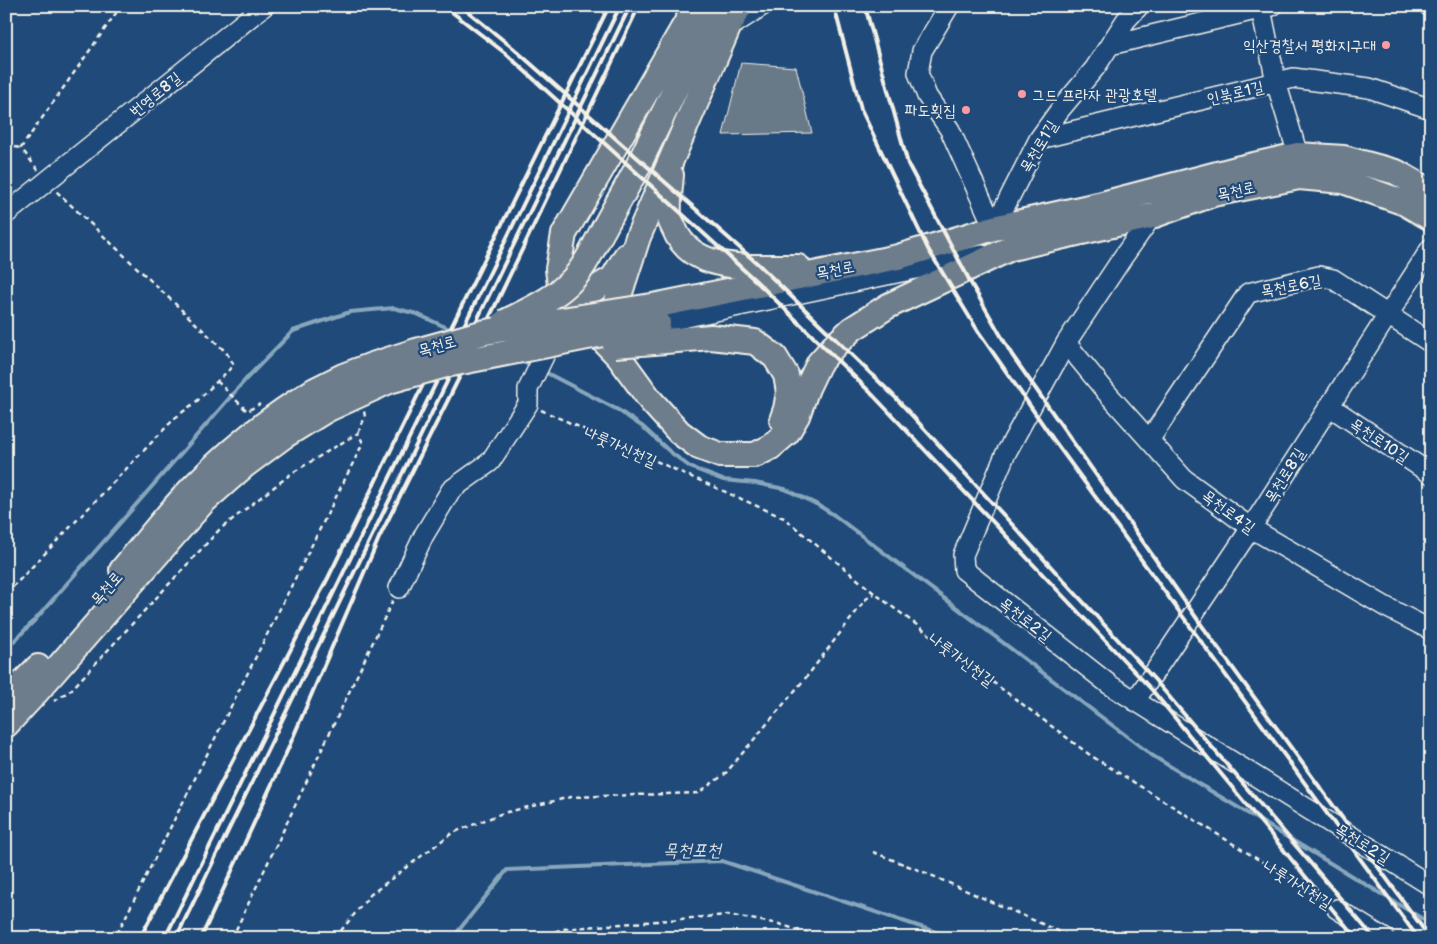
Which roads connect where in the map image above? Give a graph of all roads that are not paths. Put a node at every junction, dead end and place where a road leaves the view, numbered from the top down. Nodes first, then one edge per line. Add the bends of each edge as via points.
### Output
1 (264, 6) edge
2 (696, 6) edge
3 (719, 6) edge
4 (740, 6) edge
5 (762, 6) edge
6 (950, 6) edge
7 (1139, 6) edge
8 (1267, 8) edge
9 (728, 28) junction
10 (1110, 45) junction
11 (1276, 82) junction
12 (1431, 109) edge
13 (1039, 139) junction
14 (674, 151) junction
15 (1298, 155) junction
16 (1431, 192) edge
17 (6, 214) edge
18 (1152, 216) junction
19 (1431, 218) edge
20 (994, 228) junction
21 (638, 237) junction
22 (1011, 248) junction
23 (1431, 248) edge
24 (857, 265) junction
25 (558, 269) junction
26 (1388, 315) junction
27 (657, 323) junction
28 (485, 332) junction
29 (1066, 343) junction
30 (1431, 343) edge
31 (320, 400) junction
32 (1329, 406) junction
33 (1150, 439) junction
34 (1431, 474) edge
35 (1251, 528) junction
36 (399, 588) road end
37 (1431, 630) edge
38 (6, 700) edge
39 (1135, 701) junction
40 (6, 725) edge
41 (1431, 886) edge
42 (1337, 909) road end
43 (1384, 938) edge

1 - 17 street, 번영로8길
2 - 25 main road via 564,234
3 - 28 main road, bridge via 636,170 574,278 550,298
4 - 9 main road
5 - 9 street
6 - 20 street via 922,50 918,73 927,96 950,130
7 - 10 street, 목천로1길
8 - 10 street
8 - 11 street
9 - 14 main road
10 - 13 street, 목천로1길
11 - 12 street, 인북로1길 via 1293,78 1369,88
11 - 13 street, 인북로1길
11 - 15 street
13 - 20 street, 목천로1길
14 - 21 main road
14 - 24 main road via 669,216 677,237 688,250 725,265 819,268
15 - 16 main road, 목천로 via 1344,158 1396,172
15 - 20 main road, 목천로
18 - 19 main road, 목천로 via 1213,194 1299,177 1343,181 1405,203
18 - 22 main road, 목천로
18 - 29 street, 목천로2길
20 - 24 main road, 목천로 via 898,257
21 - 25 main road via 613,278 591,291 567,282
21 - 27 main road via 616,306 616,331 634,363 676,414 699,434 718,444 740,447 778,429 789,392 786,375 775,357 755,342 710,337
22 - 25 main road via 888,306 852,329 819,363 787,432 771,447 755,455 720,455 699,447 679,432 619,357 574,310 560,286
22 - 27 street, 목천로
23 - 26 street, 목천로8길
24 - 27 main road, 목천로
25 - 36 street via 552,291 546,352 528,397 490,462 451,490 424,535
26 - 30 street, 목천로6길
26 - 32 street, 목천로8길
26 - 33 street, 목천로6길 via 1333,279 1319,276 1248,293
27 - 28 main road, 목천로, bridge
27 - 31 main road, bridge via 446,365
28 - 31 main road, 목천로, bridge via 343,376
29 - 33 street, 목천로4길 via 1106,393
29 - 39 street, 목천로2길 via 1006,455 963,555 964,570 1110,685
31 - 38 main road, 목천로 via 280,411 220,461 191,489 79,621
31 - 40 main road, 목천로 via 284,436 203,502
32 - 34 street, 목천로10길
32 - 35 street, 목천로8길
33 - 35 street, 목천로4길 via 1184,479
35 - 37 street, 목천로4길 via 1386,608
35 - 39 street, 목천로8길
39 - 41 street, 목천로2길
42 - 43 street, 나룻가신천길

